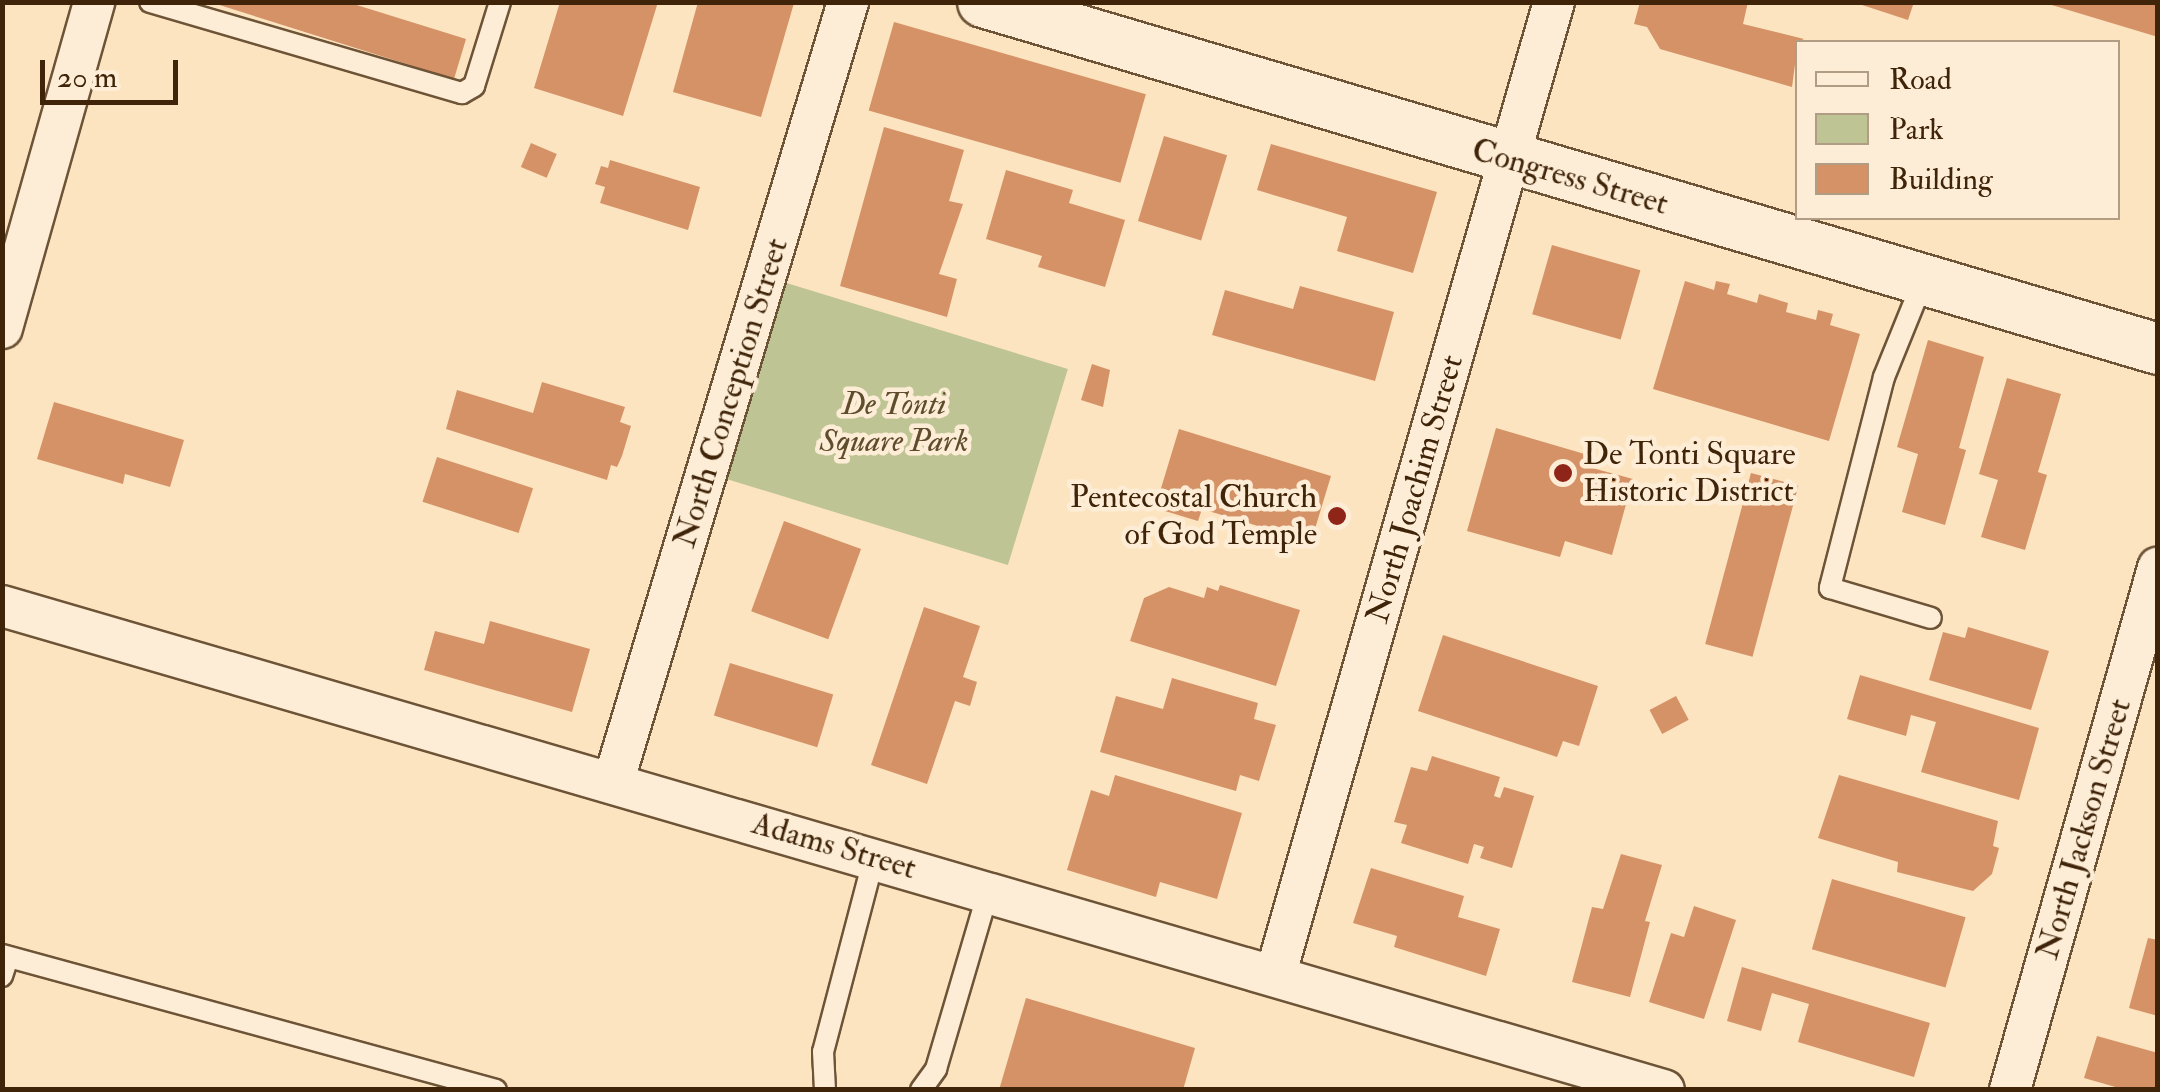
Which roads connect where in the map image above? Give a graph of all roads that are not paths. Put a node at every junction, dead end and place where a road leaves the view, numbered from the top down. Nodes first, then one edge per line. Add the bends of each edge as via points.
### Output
1 (94, 2) edge
2 (150, 2) edge
3 (500, 2) edge
4 (848, 2) edge
5 (982, 2) edge
6 (1554, 2) edge
7 (1509, 160) junction
8 (1924, 281) junction
9 (2, 328) edge
10 (2158, 349) edge
11 (2158, 568) edge
12 (2, 606) edge
13 (1931, 618) dead end
14 (614, 783) junction
15 (874, 857) junction
16 (988, 892) junction
17 (4, 962) edge
18 (1275, 976) junction
19 (496, 1090) edge
20 (826, 1090) edge
21 (921, 1090) edge
22 (1664, 1090) edge
23 (2010, 1090) edge

1 - 9 street
2 - 3 lane via 462,93 474,86
4 - 14 street, North Conception Street
5 - 7 street, Congress Street
6 - 7 street, North Joachim Street
7 - 8 street, Congress Street
7 - 18 street, North Joachim Street
8 - 10 street, Congress Street
8 - 13 lane via 1884,377 1830,588
11 - 23 street, North Jackson Street
12 - 14 street, Adams Street
14 - 15 street, Adams Street
15 - 16 street, Adams Street
15 - 20 lane via 822,1052
16 - 18 street, Adams Street
16 - 21 lane via 936,1068
17 - 19 lane
18 - 22 street, Adams Street

